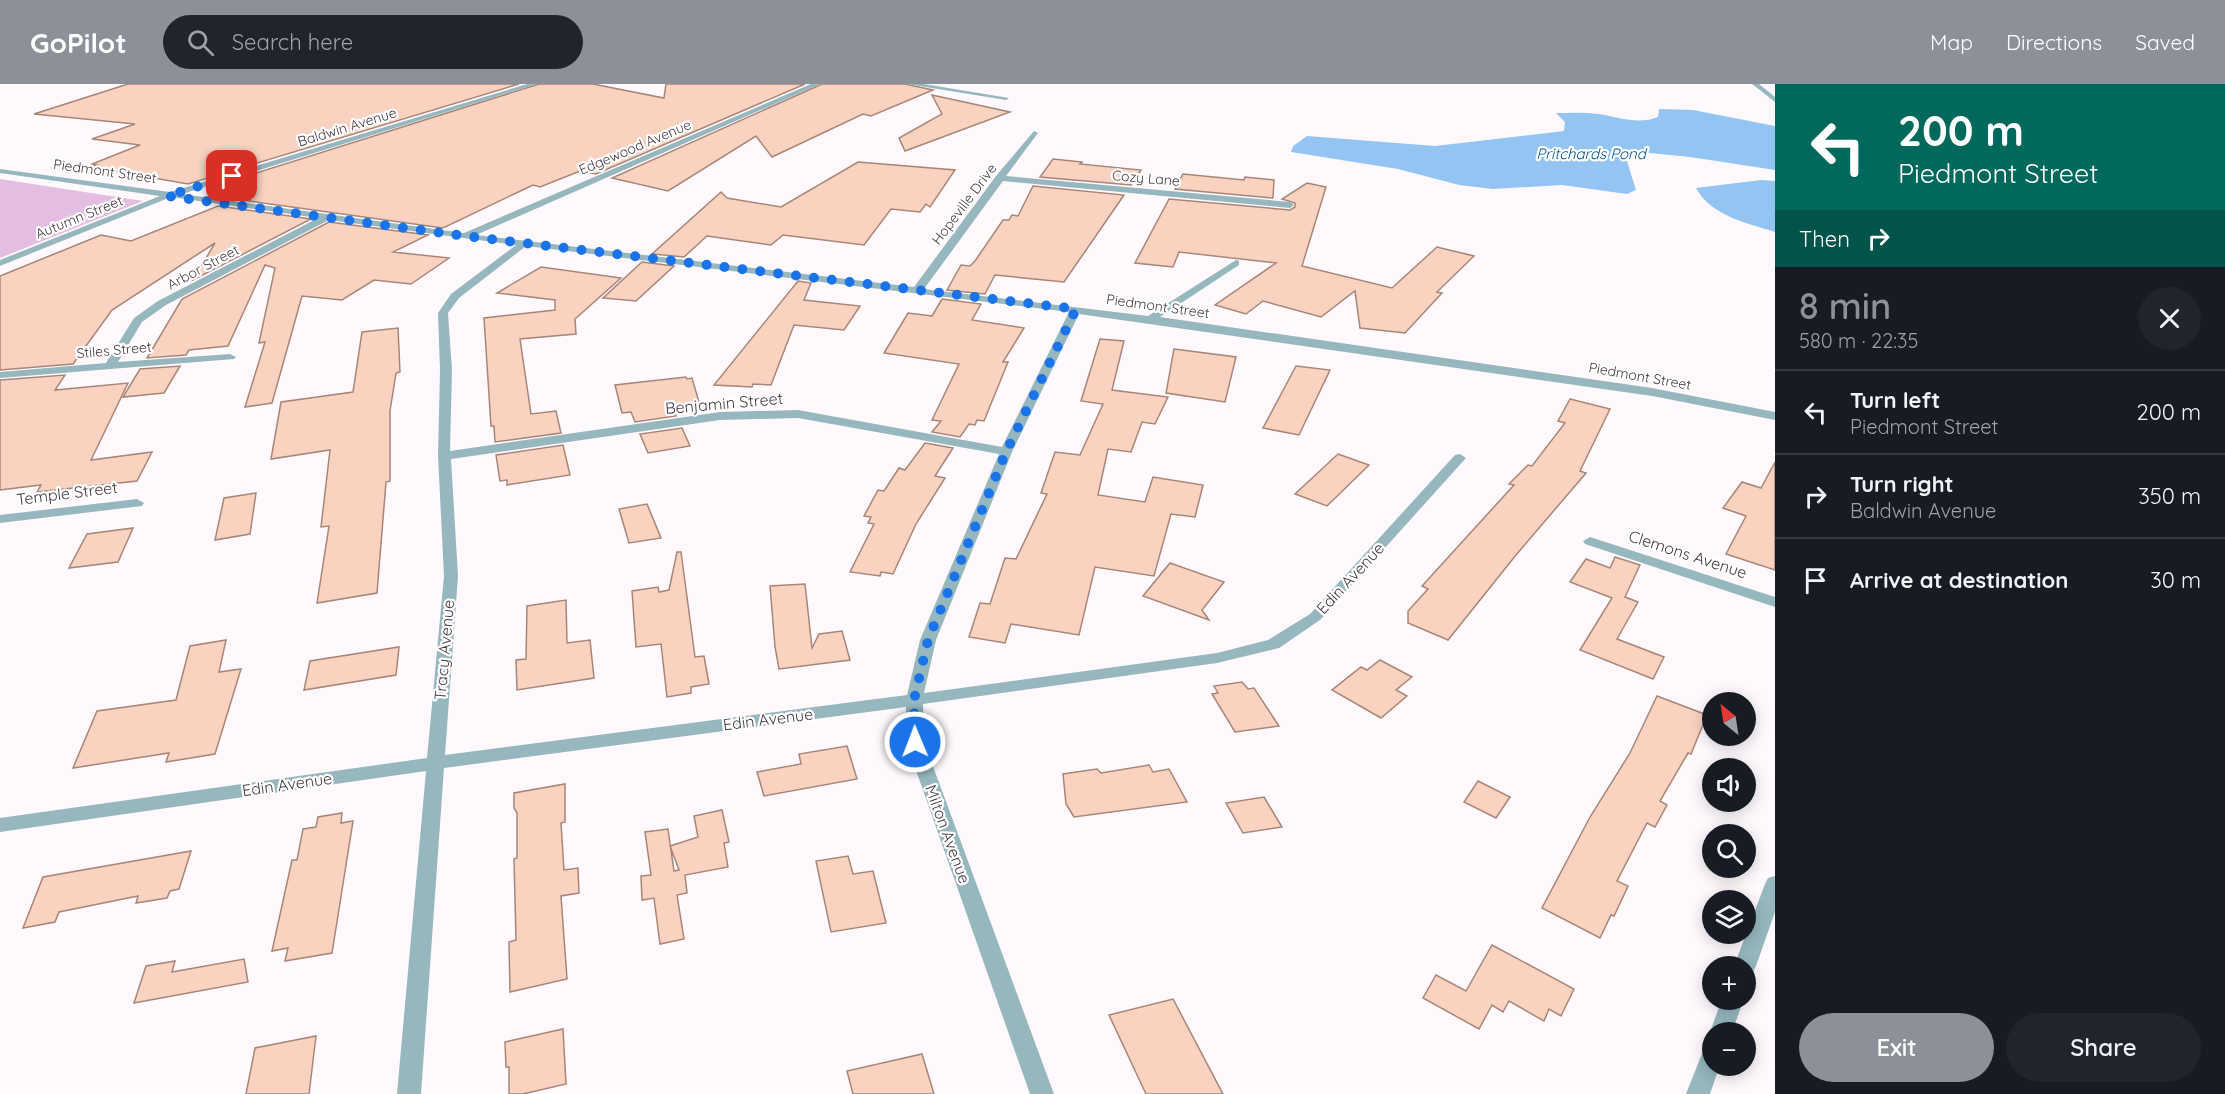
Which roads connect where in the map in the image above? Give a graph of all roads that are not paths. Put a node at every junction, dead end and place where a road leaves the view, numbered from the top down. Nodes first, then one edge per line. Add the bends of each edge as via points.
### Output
1 (534, 84) edge
2 (817, 84) edge
3 (910, 84) edge
4 (1755, 84) edge
5 (1005, 98) dead end
6 (1775, 99) edge
7 (1034, 133) dead end
8 (0, 171) edge
9 (999, 178) junction
10 (167, 196) junction
11 (1290, 206) dead end
12 (329, 216) junction
13 (465, 236) junction
14 (524, 243) junction
15 (0, 263) edge
16 (1236, 263) dead end
17 (915, 292) junction
18 (1076, 309) junction
19 (1150, 319) junction
20 (230, 357) dead end
21 (111, 365) junction
22 (0, 375) edge
23 (1775, 416) edge
24 (1006, 452) junction
25 (444, 456) junction
26 (1460, 458) dead end
27 (137, 503) dead end
28 (0, 519) edge
29 (1590, 541) dead end
30 (1775, 602) edge
31 (914, 700) junction
32 (435, 763) junction
33 (0, 825) edge
34 (1775, 884) edge
35 (1749, 956) edge
36 (1705, 1076) edge
37 (408, 1094) edge
38 (1042, 1094) edge
39 (1698, 1094) edge

1 - 10 street, Baldwin Avenue
2 - 13 street, Edgewood Avenue
3 - 5 street
4 - 6 street
7 - 9 street, Hopeville Drive
8 - 10 street, Piedmont Street
9 - 11 street, Cozy Lane
9 - 17 street, Hopeville Drive
10 - 12 street, Piedmont Street
10 - 15 street, Autumn Street
12 - 13 street, Piedmont Street
12 - 21 street, Arbor Street via 162,303 138,320
13 - 14 street, Piedmont Street
14 - 17 street, Piedmont Street
14 - 25 street, Tracy Avenue via 455,296 444,313
16 - 19 street
17 - 18 street, Piedmont Street
18 - 19 street, Piedmont Street
18 - 24 street, Milton Avenue
19 - 23 street, Piedmont Street via 1652,392
20 - 21 street, Stiles Street
21 - 22 street, Stiles Street
24 - 25 street, Benjamin Street via 798,414 720,417
24 - 31 street, Milton Avenue via 928,640
25 - 32 street, Tracy Avenue via 451,576
26 - 31 street, Edin Avenue via 1315,617 1273,644 1216,657
27 - 28 street, Temple Street
29 - 30 street, Clemons Avenue
31 - 32 street, Edin Avenue
31 - 38 street, Milton Avenue via 915,742
32 - 33 street, Edin Avenue
32 - 37 street, Tracy Avenue
34 - 35 street
36 - 39 street

